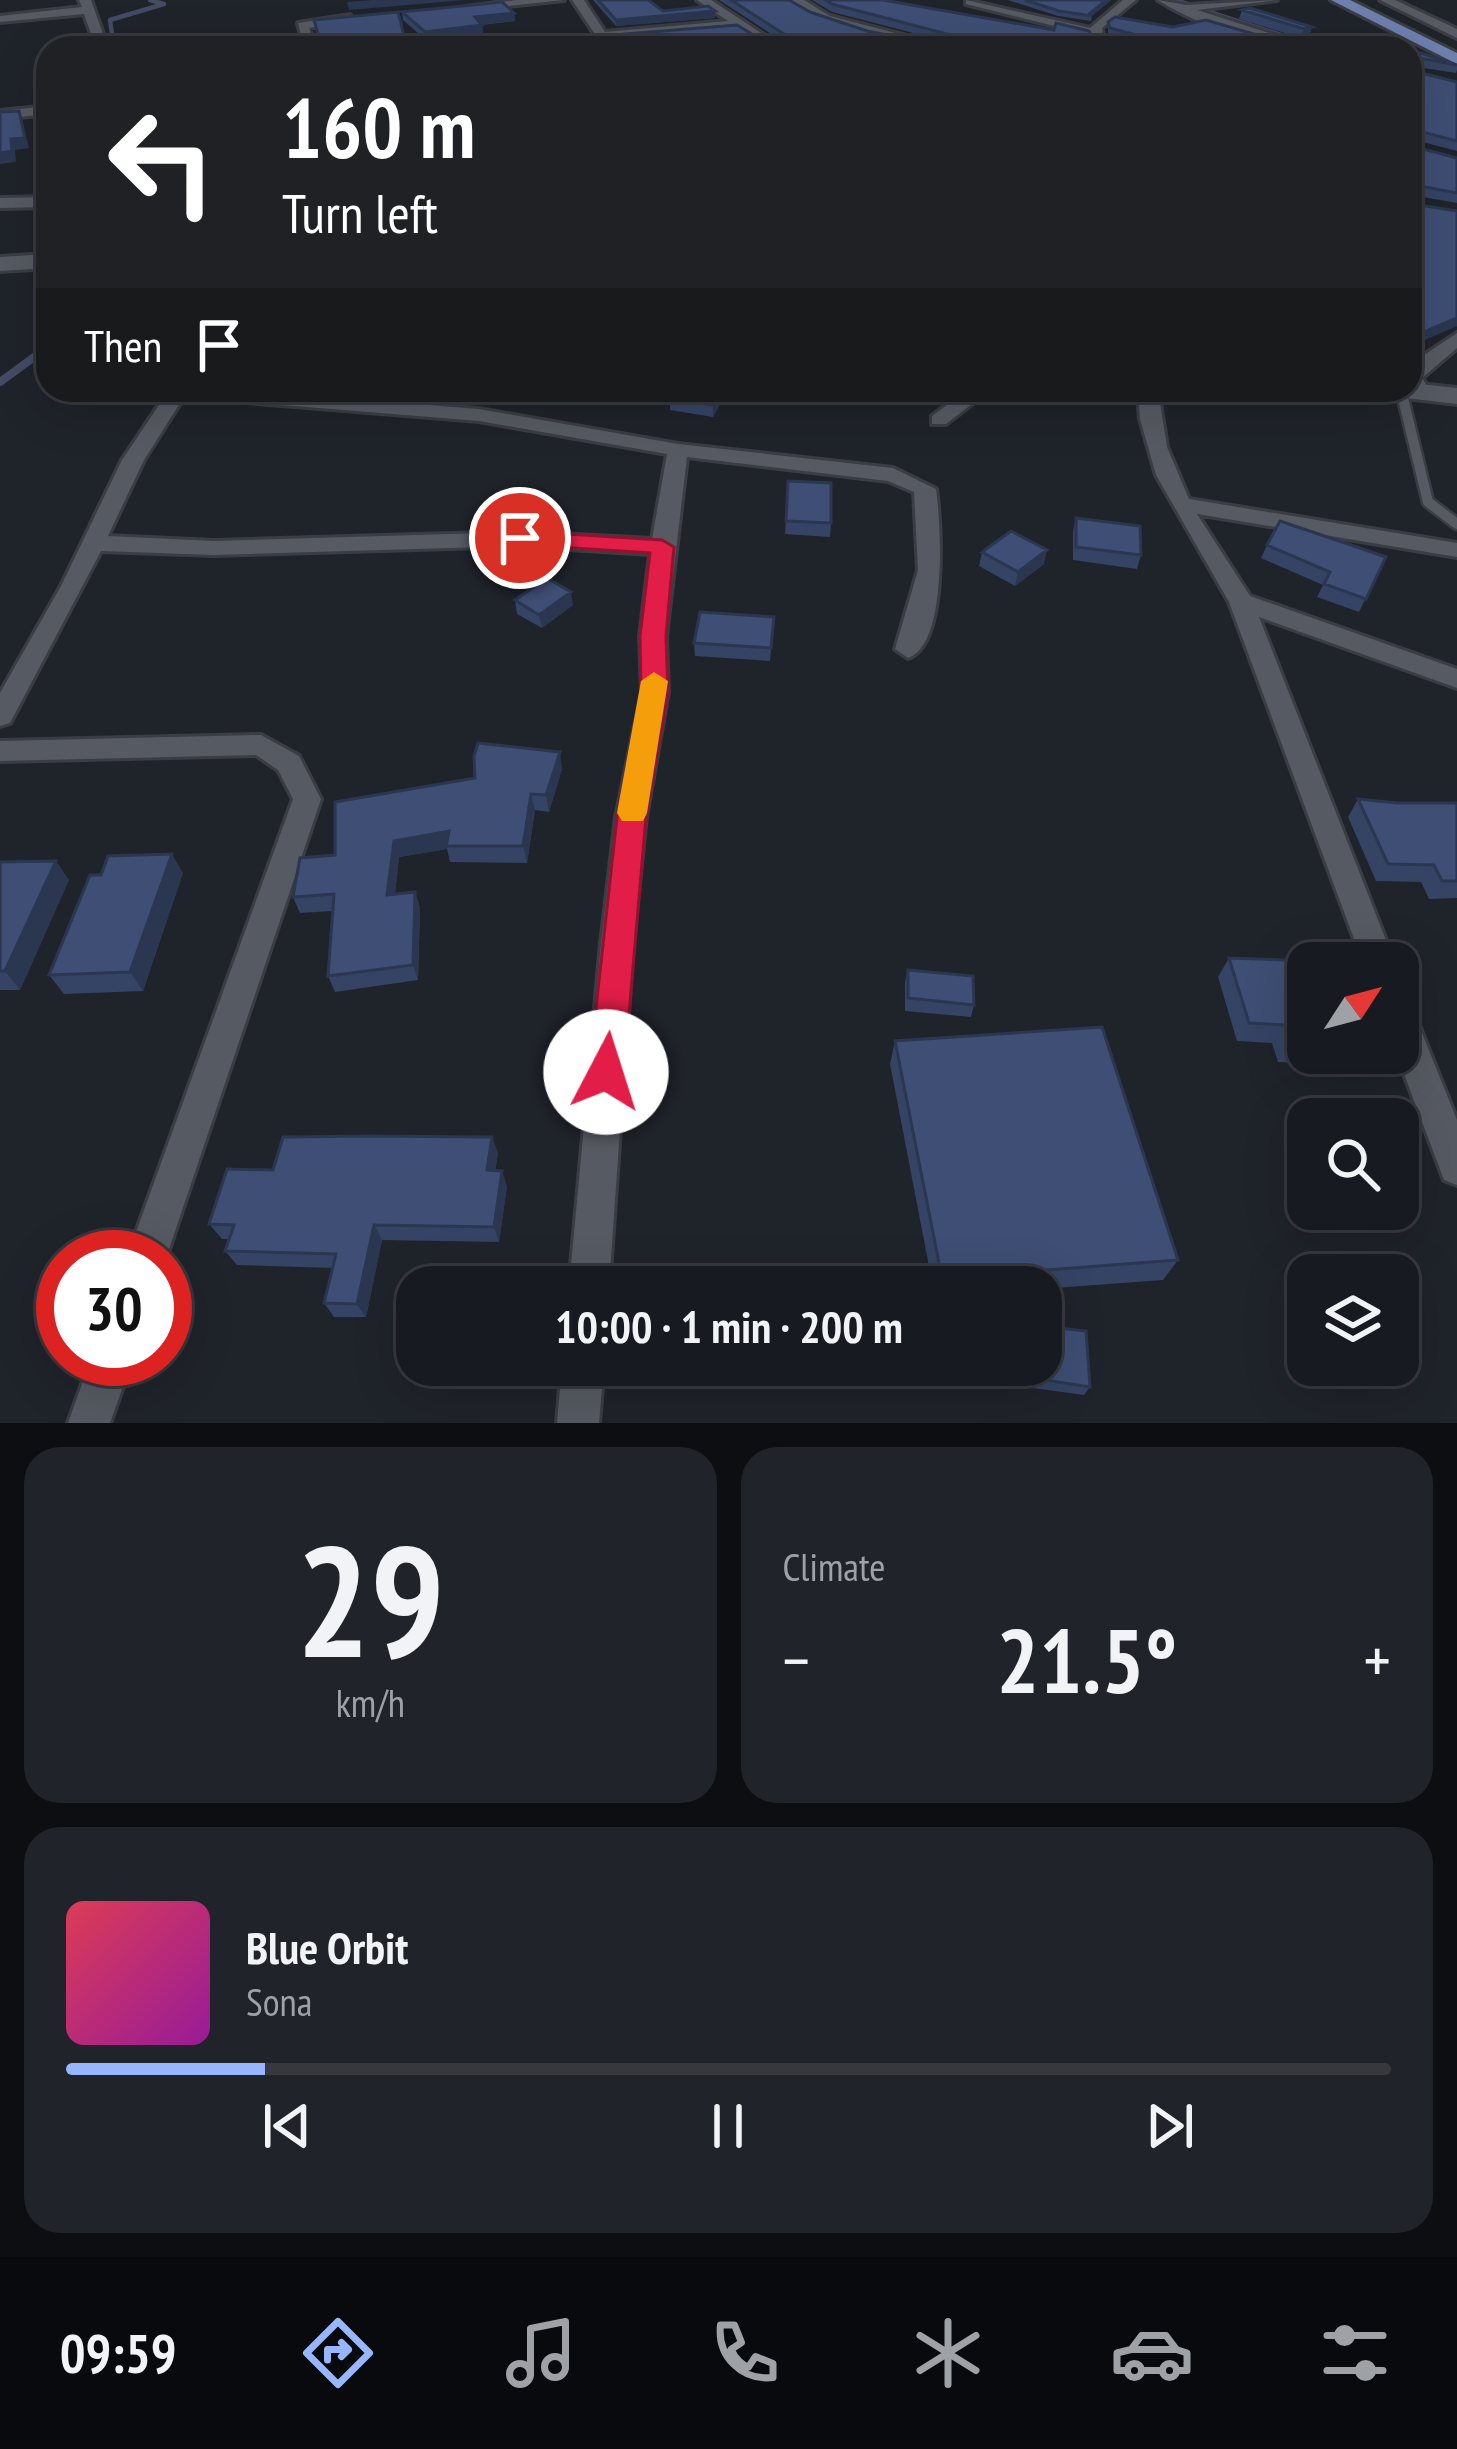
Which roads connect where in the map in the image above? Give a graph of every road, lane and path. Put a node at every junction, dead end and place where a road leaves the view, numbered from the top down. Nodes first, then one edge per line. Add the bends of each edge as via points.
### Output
1 (557, 0) edge
2 (578, 0) edge
3 (703, 0) edge
4 (796, 0) edge
5 (1130, 0) edge
6 (1164, 0) edge
7 (1271, 0) edge
8 (1338, 0) edge
9 (1355, 0) edge
10 (1386, 0) edge
11 (970, 2) edge
12 (88, 5) edge
13 (454, 8) edge
14 (1180, 8) junction
15 (373, 16) edge
16 (0, 19) edge
17 (738, 24) junction
18 (98, 36) edge
19 (308, 36) edge
20 (602, 36) edge
21 (650, 36) edge
22 (758, 36) edge
23 (900, 36) edge
24 (1082, 36) edge
25 (1099, 36) edge
26 (1271, 36) edge
27 (1411, 36) edge
28 (1456, 36) edge
29 (1422, 42) edge
30 (1457, 59) edge
31 (36, 112) edge
32 (0, 116) edge
33 (36, 202) edge
34 (0, 203) edge
35 (36, 266) edge
36 (0, 267) edge
37 (1457, 339) edge
38 (1422, 365) edge
39 (1422, 390) edge
40 (1457, 394) edge
41 (170, 402) edge
42 (378, 402) edge
43 (964, 402) edge
44 (1148, 402) edge
45 (1411, 402) edge
46 (939, 420) dead end
47 (678, 449) junction
48 (1180, 504) junction
49 (1457, 524) edge
50 (92, 543) junction
51 (662, 547) junction
52 (1457, 550) edge
53 (1241, 602) junction
54 (908, 649) dead end
55 (1457, 679) edge
56 (0, 716) edge
57 (0, 751) edge
58 (1370, 942) edge
59 (1419, 1068) edge
60 (1457, 1167) edge
61 (156, 1230) edge
62 (591, 1266) edge
63 (102, 1386) edge
64 (581, 1386) edge
65 (89, 1423) edge
66 (578, 1423) edge

1 - 13 street
2 - 20 street
3 - 17 street
4 - 23 street via 826,17
5 - 25 street via 1101,20
6 - 14 street
7 - 14 street
8 - 27 main road
9 - 28 main road via 1424,32
10 - 28 street
11 - 24 street
12 - 16 street
12 - 18 street
14 - 26 street
15 - 19 street via 305,23
17 - 21 street
17 - 22 street
29 - 30 main road
31 - 32 street
33 - 34 street
35 - 36 main road
37 - 38 street
39 - 40 main road
41 - 50 street
42 - 47 street
43 - 46 street
44 - 48 street
45 - 49 lane via 1428,502
47 - 51 street
47 - 54 street via 842,466 925,489 934,550
48 - 52 street
48 - 53 street
50 - 51 street via 214,548 520,538
50 - 56 street
51 - 62 street via 655,692 616,943
53 - 55 street
53 - 58 street
57 - 61 street via 261,745 289,763 307,800
59 - 60 street
63 - 65 street
64 - 66 street

